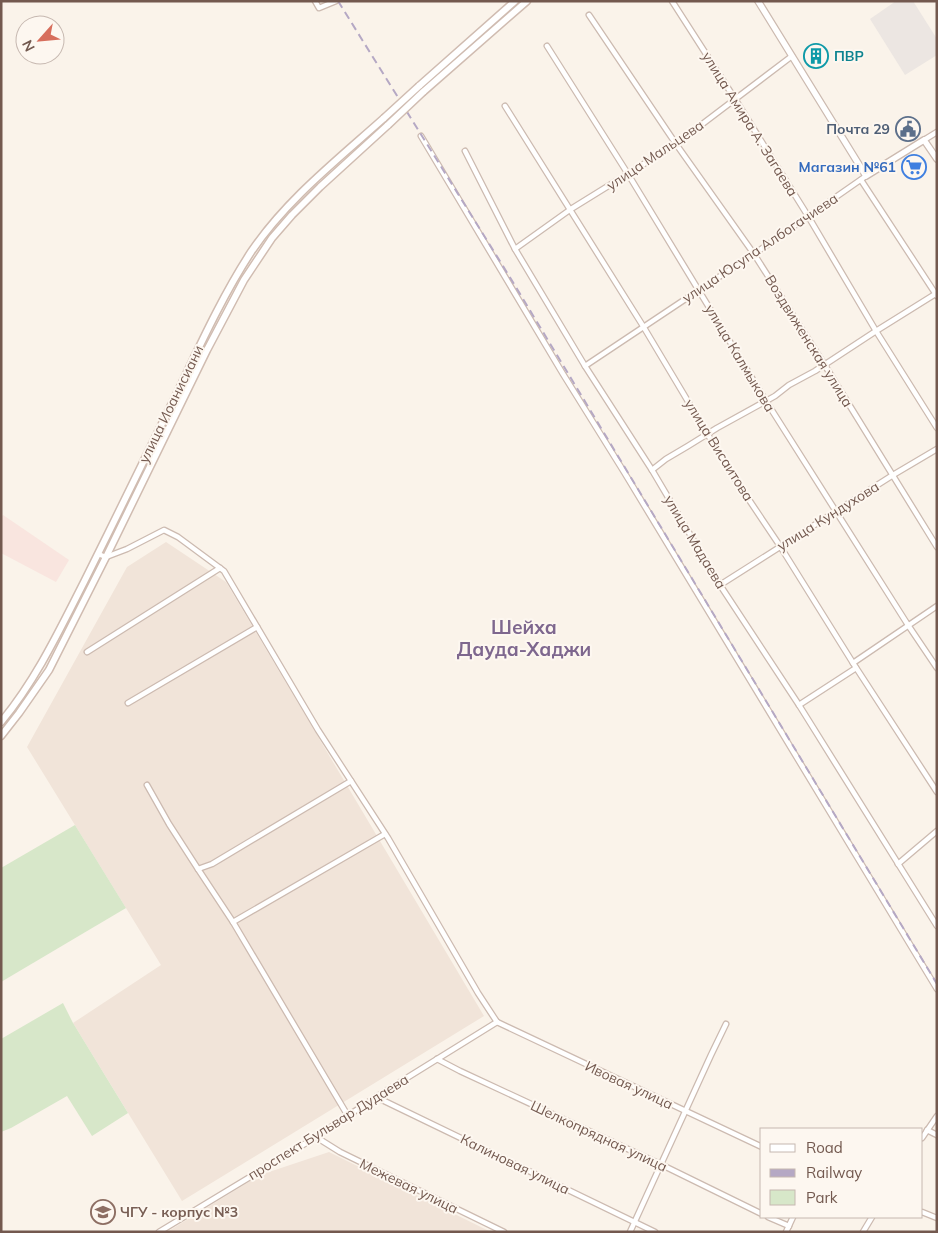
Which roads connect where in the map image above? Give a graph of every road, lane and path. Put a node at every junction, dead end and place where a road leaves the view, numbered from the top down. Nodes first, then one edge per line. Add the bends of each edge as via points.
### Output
1 (315, 1) edge
2 (336, 1) edge
3 (515, 1) edge
4 (527, 1) edge
5 (672, 1) edge
6 (760, 2) edge
7 (589, 15) dead end
8 (547, 46) dead end
9 (792, 56) junction
10 (735, 99) junction
11 (505, 106) dead end
12 (937, 132) edge
13 (420, 136) dead end
14 (924, 140) junction
15 (676, 144) junction
16 (465, 150) dead end
17 (937, 159) edge
18 (628, 174) junction
19 (866, 176) junction
20 (861, 180) junction
21 (571, 209) junction
22 (808, 216) junction
23 (515, 250) junction
24 (754, 254) junction
25 (698, 290) junction
26 (936, 295) edge
27 (644, 326) junction
28 (876, 331) junction
29 (824, 364) junction
30 (585, 366) junction
31 (766, 401) junction
32 (937, 428) edge
33 (708, 434) junction
34 (937, 449) edge
35 (652, 470) junction
36 (893, 475) junction
37 (836, 511) junction
38 (780, 546) junction
39 (937, 547) edge
40 (98, 554) junction
41 (106, 557) junction
42 (220, 568) junction
43 (720, 585) junction
44 (937, 606) edge
45 (908, 625) junction
46 (257, 627) junction
47 (87, 652) dead end
48 (853, 663) junction
49 (856, 668) junction
50 (937, 668) edge
51 (128, 703) dead end
52 (799, 706) junction
53 (4, 714) edge
54 (1, 722) edge
55 (1, 736) edge
56 (351, 781) junction
57 (147, 785) dead end
58 (937, 792) edge
59 (937, 831) edge
60 (386, 834) junction
61 (898, 864) junction
62 (198, 870) junction
63 (233, 922) junction
64 (937, 926) edge
65 (937, 990) edge
66 (497, 1022) junction
67 (726, 1024) dead end
68 (437, 1059) junction
69 (376, 1097) junction
70 (685, 1111) junction
71 (348, 1116) junction
72 (937, 1116) edge
73 (927, 1130) junction
74 (937, 1135) edge
75 (923, 1136) edge
76 (316, 1137) junction
77 (760, 1146) edge
78 (660, 1164) junction
79 (923, 1212) edge
80 (760, 1213) edge
81 (770, 1218) edge
82 (793, 1218) edge
83 (871, 1218) edge
84 (937, 1218) edge
85 (634, 1222) junction
86 (789, 1226) junction
87 (159, 1232) edge
88 (504, 1232) edge
89 (630, 1232) edge
90 (655, 1232) edge
91 (786, 1232) edge
92 (863, 1232) edge

1 - 2 street via 319,8
3 - 40 main road, улица Иоанисиани, bridge via 293,202 266,232 227,292
4 - 41 main road, bridge via 320,187 272,238 244,280
5 - 10 street, улица Амира А. Загаева
6 - 9 street
7 - 15 street, Воздвиженская улица
8 - 18 street, улица Калмыкова
9 - 10 street, улица Мальцева
9 - 19 street
10 - 15 street, улица Мальцева
10 - 22 street, улица Амира А. Загаева
11 - 21 street, улица Висаитова
12 - 14 street, улица Юсупа Албогачиева
13 - 65 street
14 - 17 street
14 - 19 street, улица Юсупа Албогачиева
15 - 18 street, улица Мальцева
15 - 24 street, Воздвиженская улица
16 - 23 street, улица Мадаева
18 - 21 street, улица Мальцева
18 - 25 street, улица Калмыкова
19 - 20 street, улица Юсупа Албогачиева
20 - 22 street, улица Юсупа Албогачиева
20 - 26 street
21 - 23 street, улица Мальцева
21 - 27 street, улица Висаитова
22 - 24 street, улица Юсупа Албогачиева
22 - 28 street, улица Амира А. Загаева
23 - 30 street, улица Мадаева
24 - 25 street, улица Юсупа Албогачиева
24 - 29 street, Воздвиженская улица
25 - 27 street, улица Юсупа Албогачиева
25 - 31 street, улица Калмыкова
26 - 28 street
27 - 30 street, улица Юсупа Албогачиева
27 - 33 street, улица Висаитова
28 - 29 street
28 - 32 street, улица Амира А. Загаева
29 - 31 street
29 - 36 street, Воздвиженская улица
30 - 35 street, улица Мадаева
31 - 33 street
31 - 37 street, улица Калмыкова
33 - 35 street
33 - 38 street, улица Висаитова
34 - 36 street, улица Кундухова
35 - 43 street, улица Мадаева
36 - 37 street, улица Кундухова
36 - 39 street, Воздвиженская улица
37 - 38 street, улица Кундухова
37 - 45 street, улица Калмыкова
38 - 43 street, улица Кундухова
38 - 48 street, улица Висаитова
40 - 41 street
40 - 53 main road, улица Иоанисиани via 34,677
41 - 42 street via 164,530 178,536
41 - 55 main road via 49,670
42 - 46 street
42 - 47 street
43 - 52 street, улица Мадаева
44 - 45 street
45 - 48 street
45 - 50 street, улица Калмыкова
46 - 51 street
46 - 56 street
48 - 49 street, улица Висаитова
49 - 52 street
49 - 58 street, улица Висаитова
52 - 61 street, улица Мадаева
53 - 54 main road, улица Иоанисиани
56 - 60 street
56 - 62 street
57 - 62 street
59 - 61 street
60 - 63 street
60 - 66 street
61 - 64 street, улица Мадаева
62 - 63 street
63 - 71 street
66 - 68 street, проспект Бульвар Дудаева
66 - 70 street, Ивовая улица
67 - 70 street
68 - 69 street, проспект Бульвар Дудаева
68 - 78 street, Шелкопрядная улица
69 - 71 street, проспект Бульвар Дудаева
69 - 85 street, Калиновая улица
70 - 77 street, Ивовая улица
70 - 78 street
71 - 76 street, проспект Бульвар Дудаева
72 - 73 street
73 - 74 street
73 - 75 street
76 - 87 street, проспект Бульвар Дудаева
76 - 88 street, Межевая улица via 340,1152
78 - 80 street, Шелкопрядная улица
78 - 85 street
79 - 84 street
81 - 86 street
82 - 86 street
83 - 92 street
85 - 89 street
85 - 90 street, Калиновая улица
86 - 91 street

